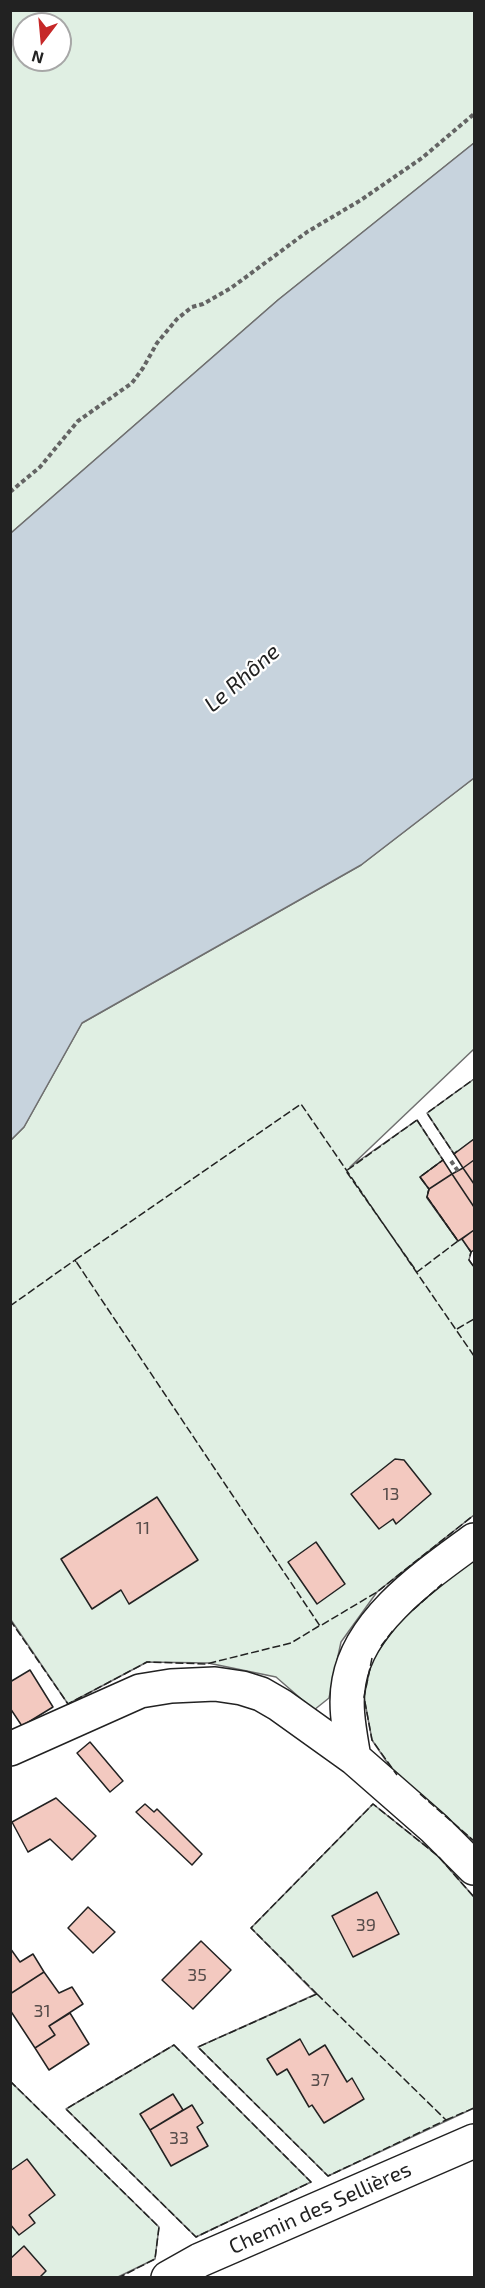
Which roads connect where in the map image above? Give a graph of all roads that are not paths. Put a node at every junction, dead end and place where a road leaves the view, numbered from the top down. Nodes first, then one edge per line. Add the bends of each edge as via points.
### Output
1 (474, 1540) edge
2 (10, 1749) edge
3 (354, 1758) junction
4 (474, 1868) edge
5 (474, 2141) edge
6 (168, 2277) edge

1 - 3 street via 414,1585 376,1625 356,1656 347,1711
2 - 3 street via 140,1690 215,1684 261,1694
3 - 4 street
5 - 6 street, Chemin des Sellières

